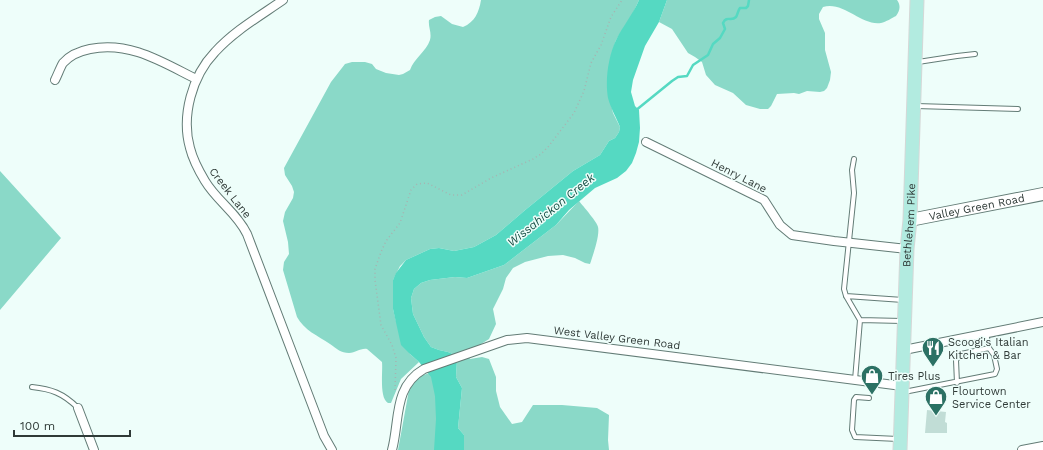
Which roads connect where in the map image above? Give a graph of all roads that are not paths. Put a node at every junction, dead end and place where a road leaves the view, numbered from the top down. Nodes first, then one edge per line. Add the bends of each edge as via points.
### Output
1 (283, 0) edge
2 (918, 0) edge
3 (975, 54) dead end
4 (915, 63) junction
5 (196, 79) junction
6 (55, 80) dead end
7 (914, 106) junction
8 (1018, 109) dead end
9 (646, 142) dead end
10 (854, 159) dead end
11 (1043, 194) edge
12 (910, 220) junction
13 (849, 242) junction
14 (907, 249) junction
15 (846, 296) junction
16 (906, 300) junction
17 (860, 320) junction
18 (905, 321) junction
19 (1043, 322) edge
20 (986, 334) junction
21 (989, 348) junction
22 (904, 350) junction
23 (855, 380) junction
24 (958, 383) junction
25 (32, 387) dead end
26 (902, 390) junction
27 (869, 398) dead end
28 (78, 408) joint
29 (900, 445) edge
30 (1043, 446) edge
31 (94, 450) edge
32 (332, 450) edge
33 (392, 450) edge
34 (1022, 450) edge

1 - 5 street, Creek Lane via 225,42 208,60
2 - 4 main road, Bethlehem Pike
3 - 4 lane
4 - 7 main road, Bethlehem Pike
5 - 6 street via 139,52 120,47 102,47 77,53 67,59
5 - 32 street, Creek Lane via 187,121 193,159 211,189 243,226 324,436
7 - 8 lane
7 - 12 main road, Bethlehem Pike
9 - 13 street, Henry Lane via 764,200 780,225 792,235
10 - 13 lane via 854,193
11 - 12 street, Valley Green Road
12 - 14 main road, Bethlehem Pike
13 - 14 street, Henry Lane
13 - 15 lane via 844,289
14 - 16 main road, Bethlehem Pike
15 - 16 lane
15 - 17 lane
16 - 18 main road, Bethlehem Pike
17 - 18 lane
17 - 23 lane
18 - 22 main road, Bethlehem Pike
19 - 20 street
20 - 21 lane
20 - 22 street
21 - 24 lane via 961,354 956,360
21 - 24 lane via 994,355 997,369 995,374
22 - 26 main road, Bethlehem Pike
23 - 26 street, West Valley Green Road
23 - 33 street, West Valley Green Road via 527,338 507,340 424,369 412,377 402,392
24 - 26 lane
25 - 28 lane via 50,389 70,400
26 - 29 main road, Bethlehem Pike
27 - 29 lane via 856,397 854,400 852,430 855,437
28 - 31 street
30 - 34 street

